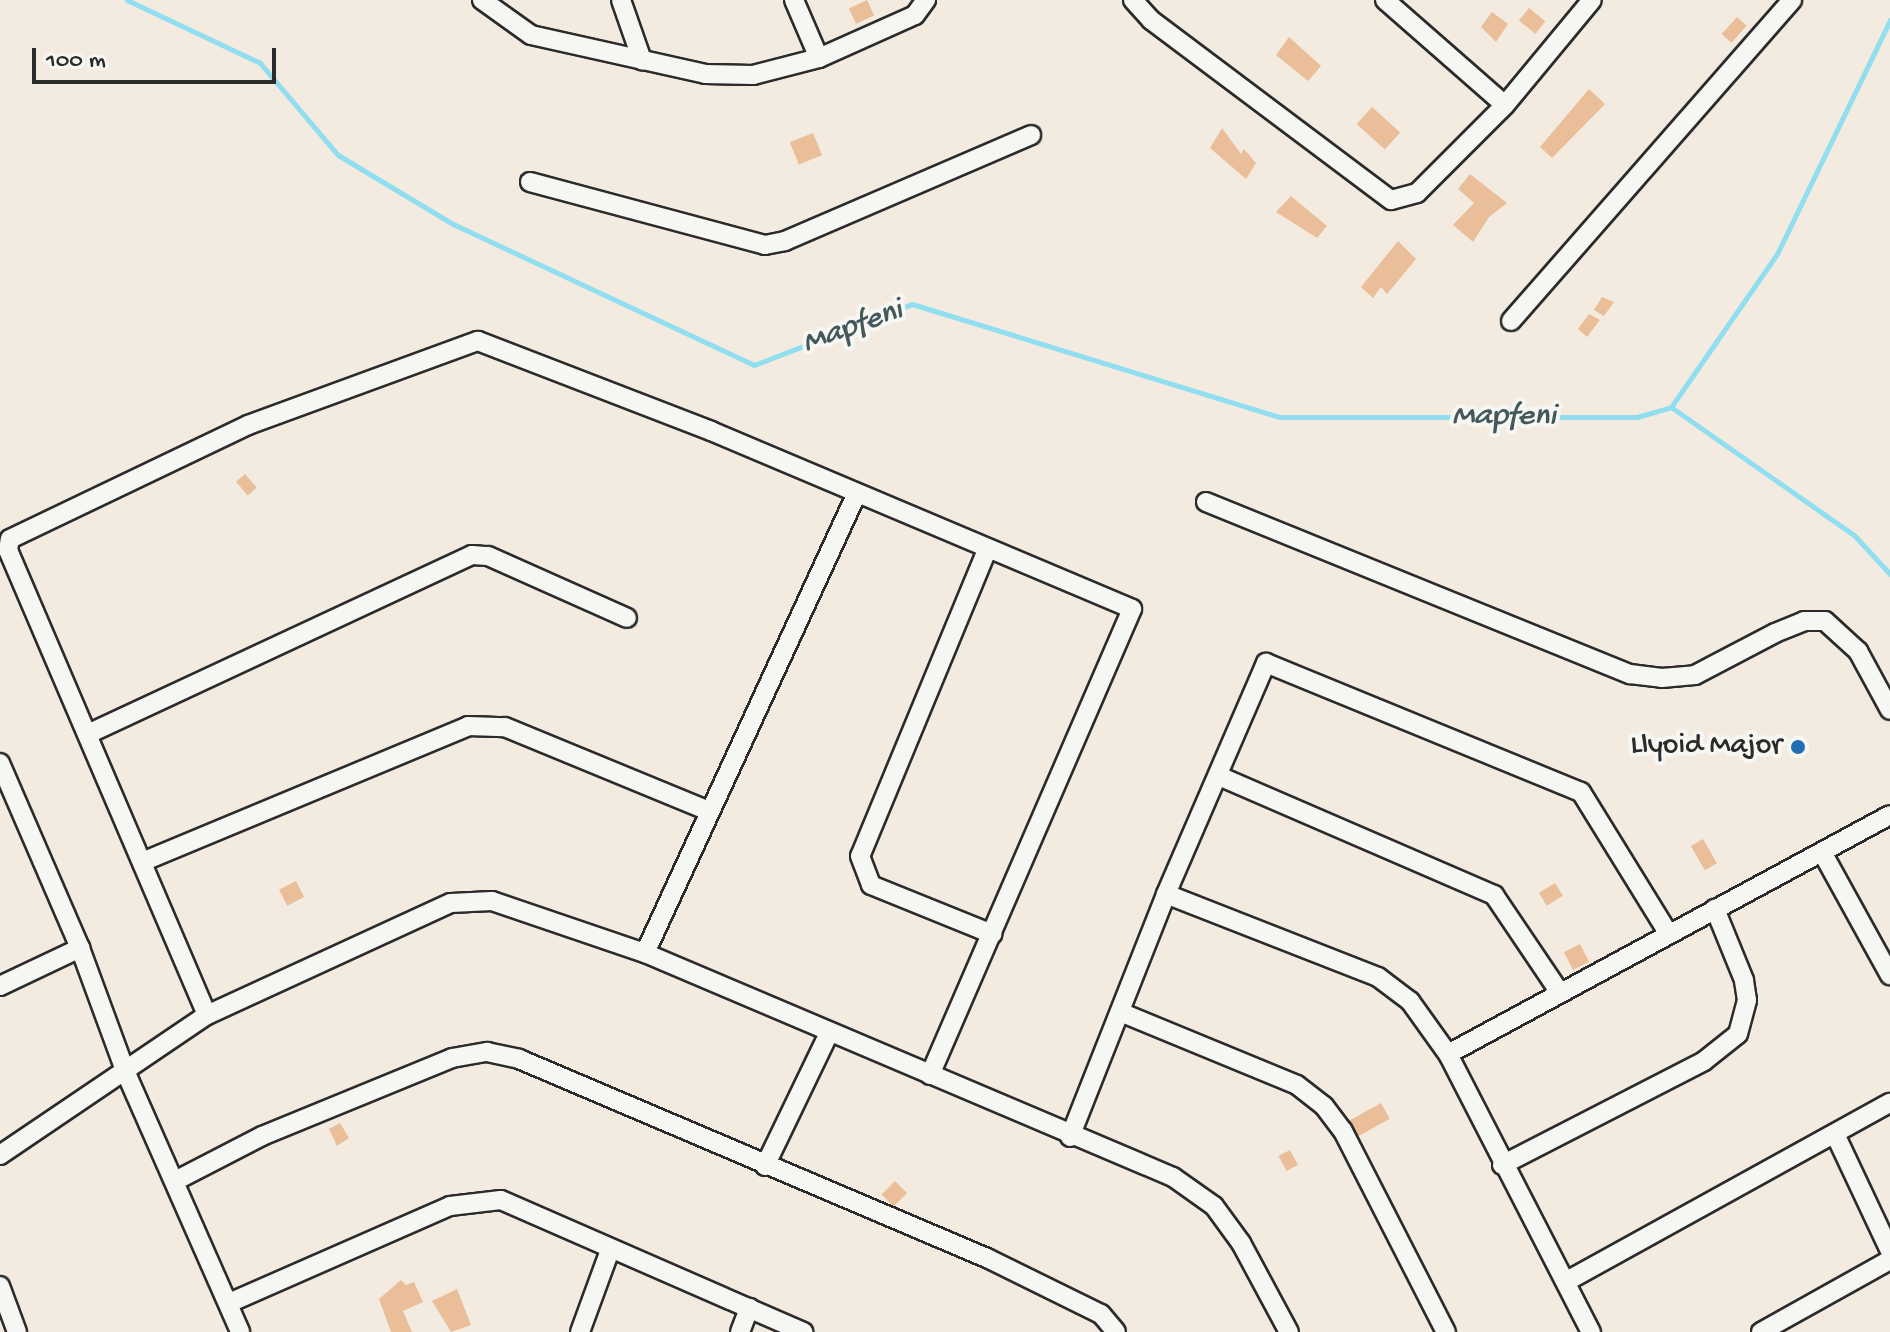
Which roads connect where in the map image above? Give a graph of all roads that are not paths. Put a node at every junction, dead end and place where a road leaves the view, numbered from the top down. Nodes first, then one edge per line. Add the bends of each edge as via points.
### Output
1 (482, 0) edge
2 (621, 0) edge
3 (794, 0) edge
4 (926, 0) edge
5 (1133, 0) edge
6 (1385, 0) edge
7 (1592, 0) edge
8 (1792, 0) edge
9 (819, 58) junction
10 (642, 60) junction
11 (1505, 105) junction
12 (1031, 135) dead end
13 (530, 182) dead end
14 (1511, 321) dead end
15 (856, 495) junction
16 (1206, 502) dead end
17 (987, 550) junction
18 (627, 618) dead end
19 (1890, 710) edge
20 (90, 733) junction
21 (0, 763) edge
22 (1219, 776) junction
23 (709, 811) junction
24 (1890, 815) edge
25 (1822, 852) junction
26 (142, 862) junction
27 (1166, 894) junction
28 (1715, 909) junction
29 (1668, 933) junction
30 (992, 934) junction
31 (80, 948) junction
32 (645, 953) junction
33 (1890, 975) edge
34 (0, 986) edge
35 (1558, 990) junction
36 (1120, 1012) junction
37 (207, 1015) junction
38 (828, 1035) junction
39 (1448, 1054) junction
40 (126, 1073) junction
41 (930, 1075) junction
42 (1890, 1103) edge
43 (1835, 1134) junction
44 (1070, 1137) junction
45 (0, 1155) edge
46 (1502, 1165) junction
47 (765, 1166) junction
48 (175, 1181) junction
49 (610, 1250) junction
50 (1890, 1251) edge
51 (1890, 1260) edge
52 (1567, 1281) junction
53 (0, 1286) edge
54 (229, 1303) junction
55 (749, 1308) junction
56 (17, 1332) edge
57 (240, 1332) edge
58 (580, 1332) edge
59 (740, 1332) edge
60 (803, 1332) edge
61 (1116, 1332) edge
62 (1289, 1332) edge
63 (1446, 1332) edge
64 (1591, 1332) edge
65 (1761, 1332) edge

1 - 10 street via 531,35
2 - 10 street
3 - 9 street
4 - 9 street via 915,15
5 - 11 street via 1151,20 1391,200 1417,193
6 - 11 street
7 - 11 street
8 - 14 street
9 - 10 street via 753,75 705,74
12 - 13 street via 765,245
15 - 17 street
15 - 20 street via 486,342 466,342 248,425 10,539 8,550
15 - 23 street
16 - 19 street via 1630,674 1695,675 1775,633 1804,621 1825,621 1858,651
17 - 30 street via 860,856 871,885
17 - 30 street via 1132,609
18 - 20 street via 488,556 472,555
20 - 26 street
21 - 31 street
22 - 27 street
22 - 29 street via 1266,663 1581,792
22 - 35 street via 1494,895
23 - 26 street via 505,727 468,726
23 - 32 street
24 - 25 street
25 - 28 street
25 - 33 street
26 - 37 street
27 - 36 street
27 - 39 street via 1395,986
28 - 29 street
28 - 46 street via 1744,980 1747,1000 1738,1034 1704,1061
29 - 35 street
30 - 41 street
31 - 34 street
31 - 40 street
32 - 37 street via 476,899 451,903
32 - 38 street
35 - 39 street
36 - 44 street
36 - 63 street via 1297,1085 1324,1106 1343,1131
37 - 40 street
38 - 41 street
38 - 47 street
39 - 46 street
40 - 45 street
40 - 48 street
41 - 44 street
42 - 43 street
43 - 50 street
43 - 52 street
44 - 62 street via 1173,1177 1214,1206 1241,1243
46 - 52 street
47 - 48 street via 519,1059 487,1052 452,1058 262,1136
47 - 61 street via 987,1258 1101,1314
48 - 54 street
49 - 54 street via 501,1200 473,1201 450,1206
49 - 55 street
49 - 58 street
51 - 65 street
52 - 64 street
53 - 56 street
54 - 57 street
55 - 59 street
55 - 60 street

